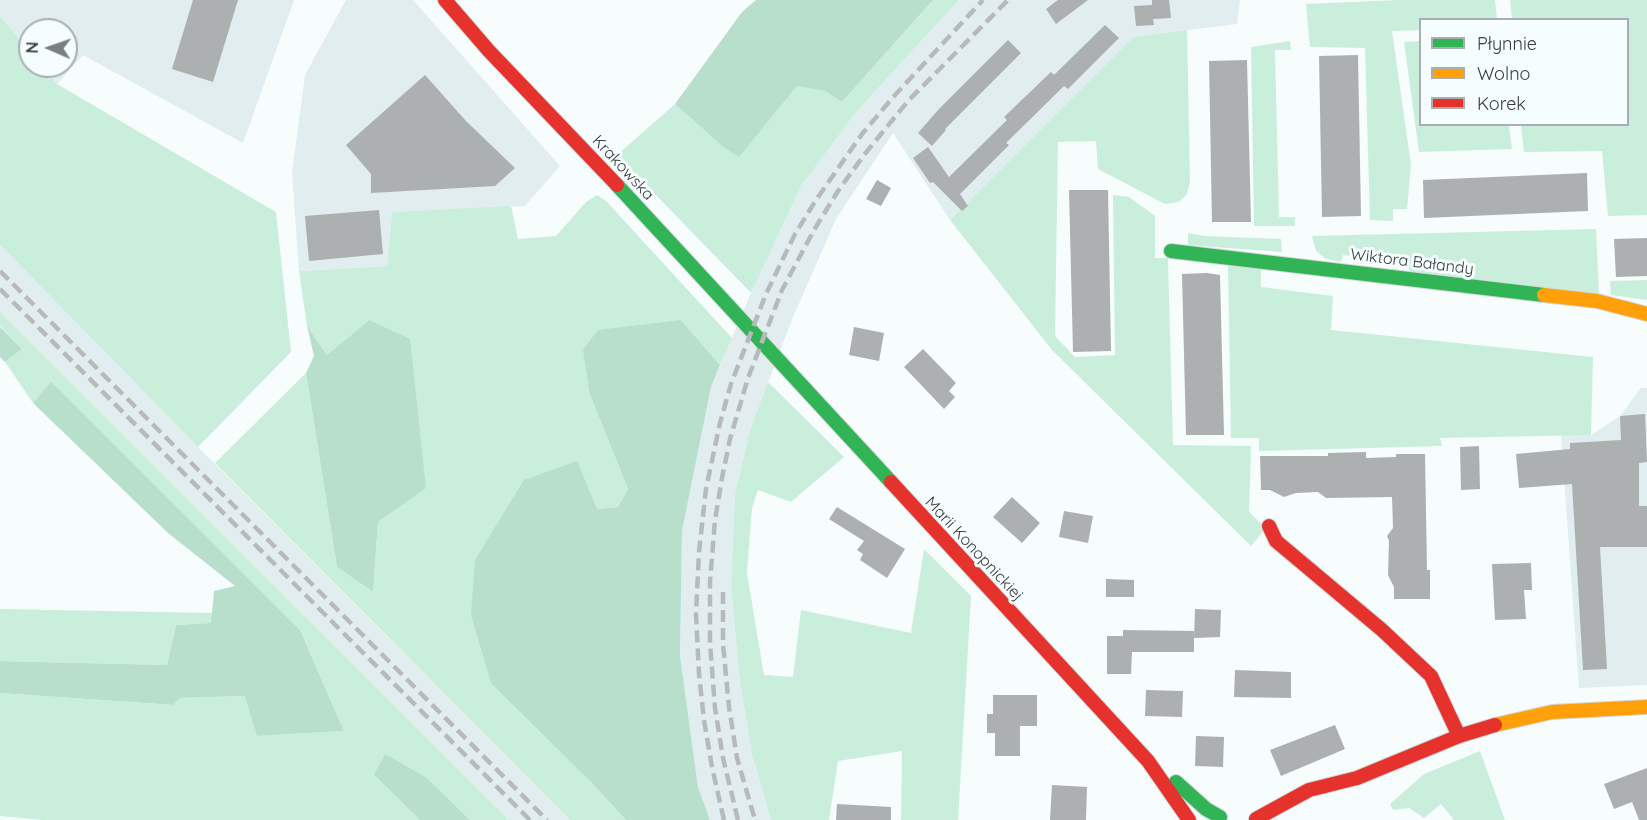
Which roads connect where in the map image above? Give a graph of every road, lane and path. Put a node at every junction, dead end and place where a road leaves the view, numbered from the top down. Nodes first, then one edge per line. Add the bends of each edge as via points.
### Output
1 (445, 0) edge
2 (1171, 251) dead end
3 (1647, 314) edge
4 (776, 359) joint
5 (1269, 526) dead end
6 (1647, 707) edge
7 (1459, 736) junction
8 (1148, 761) junction
9 (1357, 778) junction
10 (1328, 798) dead end
11 (1237, 818) edge
12 (1189, 820) edge

1 - 4 street, Krakowska
2 - 3 street, Wiktora Bałandy via 1597,300
4 - 8 street, Marii Konopnickiej
5 - 7 street via 1276,541 1431,676
6 - 7 street via 1552,712
7 - 9 street
8 - 11 street, Marii Konopnickiej via 1206,809
8 - 12 street, Marii Konopnickiej
9 - 10 street
9 - 11 street via 1309,790

